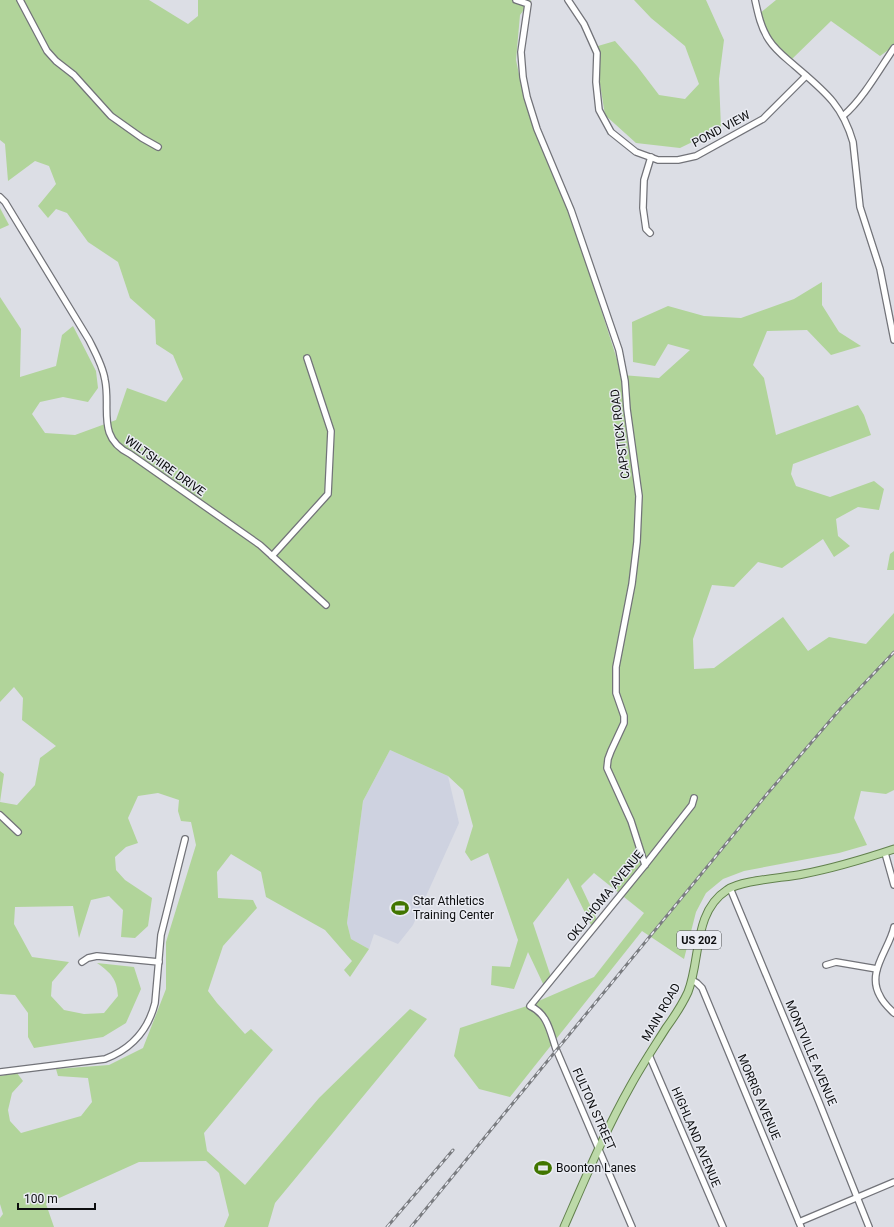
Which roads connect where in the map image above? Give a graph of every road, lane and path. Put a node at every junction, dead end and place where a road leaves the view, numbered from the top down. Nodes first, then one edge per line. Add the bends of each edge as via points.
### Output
1 (20, 0) edge
2 (516, 0) edge
3 (568, 0) edge
4 (755, 0) edge
5 (894, 48) edge
6 (806, 76) junction
7 (843, 116) junction
8 (158, 147) dead end
9 (651, 158) junction
10 (0, 197) edge
11 (650, 233) dead end
12 (894, 340) edge
13 (307, 358) dead end
14 (272, 556) junction
15 (326, 605) dead end
16 (694, 798) dead end
17 (0, 815) edge
18 (18, 832) dead end
19 (185, 839) dead end
20 (894, 850) edge
21 (885, 853) junction
22 (645, 865) junction
23 (894, 885) edge
24 (730, 888) junction
25 (894, 927) edge
26 (892, 941) edge
27 (82, 962) dead end
28 (158, 962) junction
29 (826, 965) dead end
30 (877, 970) junction
31 (692, 980) junction
32 (530, 1006) joint
33 (894, 1013) edge
34 (649, 1055) junction
35 (0, 1072) edge
36 (599, 1147) junction
37 (894, 1182) edge
38 (857, 1197) junction
39 (800, 1224) edge
40 (564, 1227) edge
41 (632, 1227) edge
42 (723, 1227) edge
43 (869, 1227) edge

1 - 8 street via 47,51 56,61 74,75 111,116
2 - 22 street, CAPSTICK ROAD via 528,4 521,52 527,97 537,129 564,191 621,356 625,381 639,496 637,542 632,584 616,667 616,693 624,723 611,751 607,768 631,821
3 - 9 street, POND VIEW via 584,24 597,54 599,110 611,132 636,152
4 - 6 street via 768,40
5 - 7 street via 858,100
6 - 7 street via 830,97
6 - 9 street, POND VIEW via 763,120 696,156 678,160
7 - 12 street via 853,142 860,207 880,269
9 - 11 street via 644,180 643,208 646,229
10 - 14 street, WILTSHIRE DRIVE via 97,356 105,379 107,426 114,443
13 - 14 street via 331,431 328,494
14 - 15 street, WILTSHIRE DRIVE
16 - 22 street, OKLAHOMA AVENUE via 692,805
17 - 18 street
19 - 28 street via 161,935
20 - 21 main road, MAIN ROAD / US 202
21 - 23 street
21 - 24 main road, MAIN ROAD / US 202 via 805,874
22 - 32 street, OKLAHOMA AVENUE
24 - 31 main road, MAIN ROAD / US 202 via 716,899 705,920
24 - 38 street, MONTVILLE AVENUE
25 - 26 street
26 - 30 street
27 - 28 street via 96,956
28 - 35 street via 153,1012 145,1029 128,1048 97,1061
29 - 30 street via 836,962
30 - 33 street via 876,985 879,995
31 - 34 main road, MAIN ROAD / US 202 via 683,1001
31 - 39 street, MORRIS AVENUE via 702,988
32 - 36 street, FULTON STREET via 540,1012 546,1020
34 - 36 main road, MAIN ROAD / US 202 via 616,1111
34 - 42 street, HIGHLAND AVENUE
36 - 40 main road, US 202
36 - 41 street, FULTON STREET
37 - 38 street
38 - 39 street
38 - 43 street, MONTVILLE AVENUE

